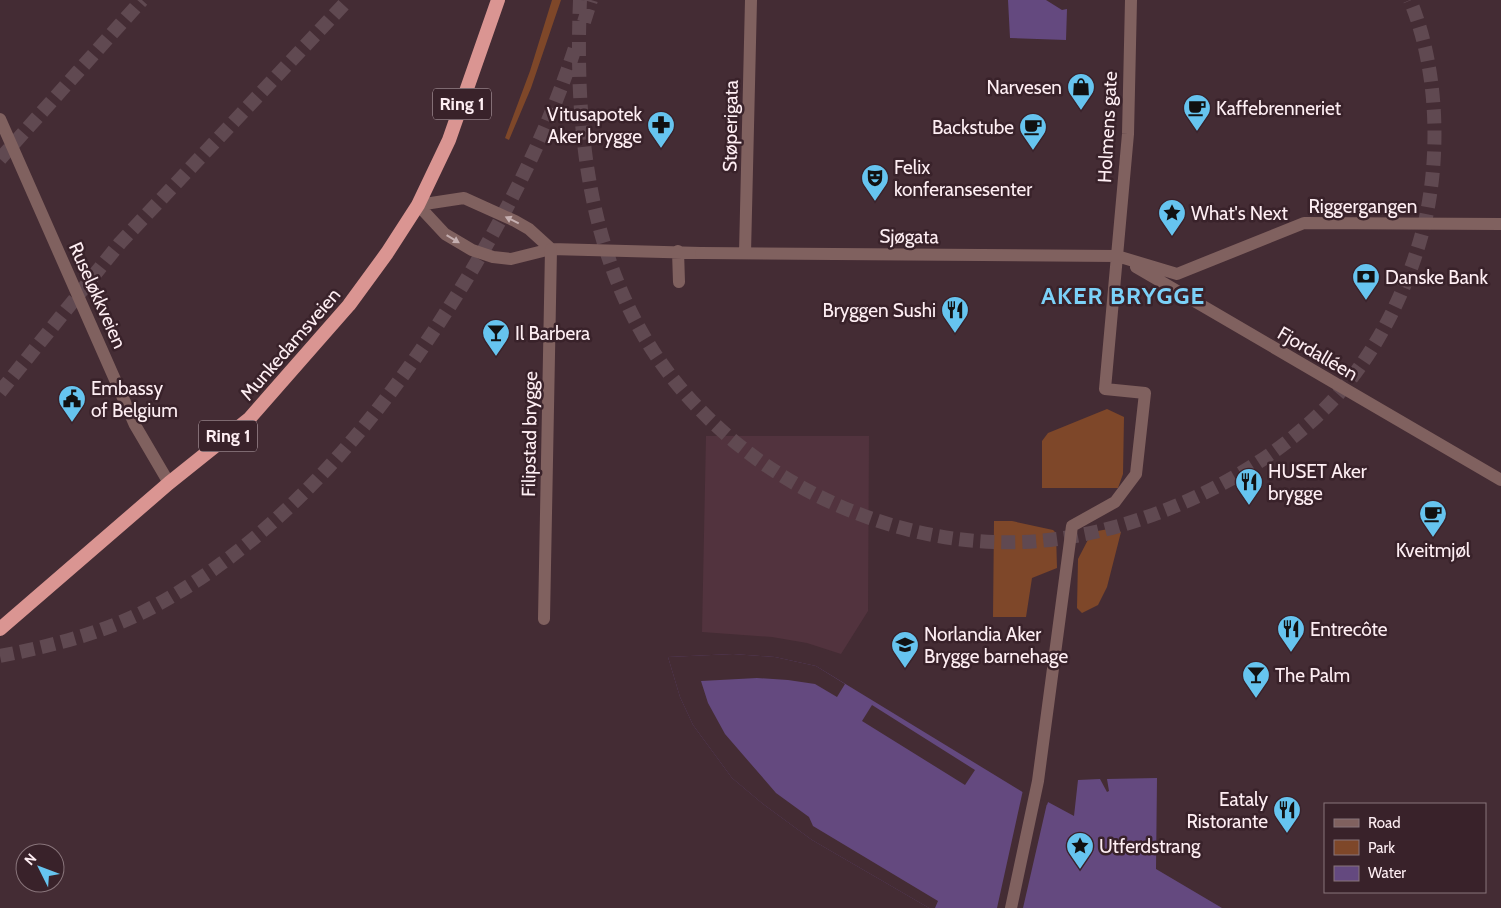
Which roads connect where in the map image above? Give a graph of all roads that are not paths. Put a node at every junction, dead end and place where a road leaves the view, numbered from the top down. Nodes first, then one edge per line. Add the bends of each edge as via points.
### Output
1 (498, 0) edge
2 (752, 0) edge
3 (1131, 0) edge
4 (0, 119) edge
5 (418, 205) junction
6 (1501, 224) edge
7 (551, 249) junction
8 (678, 252) junction
9 (745, 253) junction
10 (1118, 256) junction
11 (679, 282) dead end
12 (1501, 480) edge
13 (168, 483) junction
14 (544, 619) dead end
15 (0, 630) edge
16 (1011, 908) edge

1 - 5 highway, Munkedamsveien / Ring 1 via 449,140
2 - 9 street, Støperigata
3 - 10 street, Holmens gate via 1128,134
4 - 13 street, Ruseløkkveien via 135,425
7 -> 5 street via 529,229 464,198
5 -> 7 street, Sjøgata via 445,234 493,258 511,259
5 - 13 highway, Munkedamsveien / Ring 1 via 350,305 282,384 249,419
6 - 10 street, Riggergangen via 1304,223 1177,274
7 - 8 street, Sjøgata
7 - 14 street, Filipstad brygge
8 - 9 street, Sjøgata
8 - 11 street
9 - 10 street, Sjøgata
10 - 12 street, Fjordalléen
10 - 16 street, Holmens gate via 1106,389 1145,393 1136,474 1115,502 1072,526 1046,730
13 - 15 highway, Munkedamsveien / Ring 1

